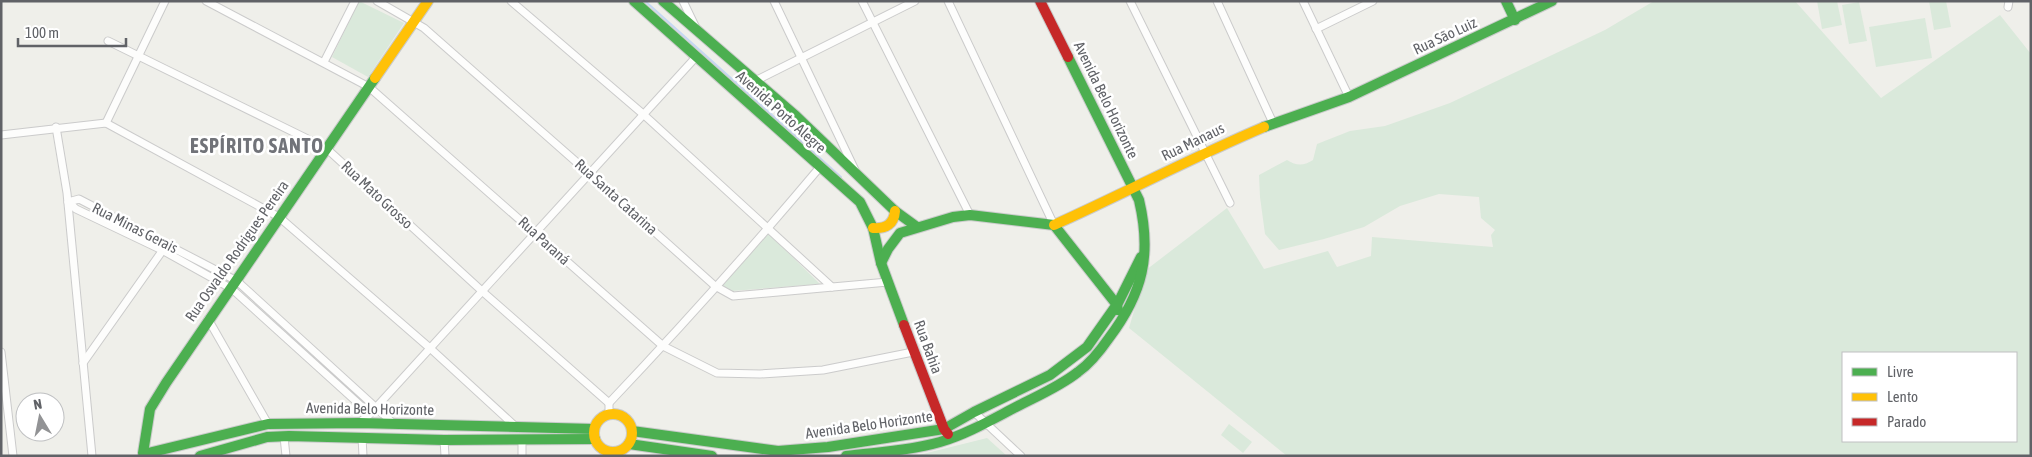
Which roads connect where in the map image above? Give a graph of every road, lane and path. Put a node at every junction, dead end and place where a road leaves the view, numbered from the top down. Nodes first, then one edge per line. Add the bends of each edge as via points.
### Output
1 (165, 1) edge
2 (206, 1) edge
3 (356, 1) edge
4 (377, 1) edge
5 (428, 1) edge
6 (511, 1) edge
7 (634, 1) edge
8 (663, 1) edge
9 (683, 1) edge
10 (774, 1) edge
11 (862, 1) edge
12 (915, 1) edge
13 (948, 1) edge
14 (1040, 1) edge
15 (1130, 1) edge
16 (1217, 1) edge
17 (1303, 1) edge
18 (1372, 1) edge
19 (1506, 1) edge
20 (1552, 1) edge
21 (1515, 20) junction
22 (415, 22) junction
23 (873, 22) junction
24 (1316, 29) junction
25 (698, 31) junction
26 (108, 41) dead end
27 (138, 55) junction
28 (696, 57) junction
29 (802, 58) junction
30 (324, 62) junction
31 (755, 81) junction
32 (369, 87) junction
33 (1349, 97) junction
34 (643, 114) junction
35 (106, 123) junction
36 (1273, 123) junction
37 (56, 128) junction
38 (1, 135) edge
39 (326, 148) junction
40 (1204, 152) junction
41 (820, 167) junction
42 (590, 174) junction
43 (857, 174) junction
44 (1133, 189) junction
45 (68, 202) junction
46 (1230, 203) dead end
47 (895, 211) junction
48 (970, 215) junction
49 (279, 217) junction
50 (1054, 225) junction
51 (917, 227) junction
52 (769, 228) junction
53 (873, 228) junction
54 (536, 233) junction
55 (1146, 242) junction
56 (168, 244) junction
57 (162, 250) junction
58 (882, 263) junction
59 (888, 282) junction
60 (234, 285) junction
61 (715, 286) junction
62 (832, 287) junction
63 (483, 292) junction
64 (1117, 306) junction
65 (208, 319) junction
66 (1121, 324) junction
67 (663, 346) junction
68 (431, 350) junction
69 (1, 352) edge
70 (913, 352) junction
71 (84, 363) junction
72 (609, 403) junction
73 (376, 407) junction
74 (974, 412) junction
75 (370, 414) junction
76 (609, 414) junction
77 (359, 423) junction
78 (986, 423) junction
79 (268, 424) junction
80 (394, 425) junction
81 (515, 426) junction
82 (944, 429) junction
83 (632, 431) junction
84 (594, 434) junction
85 (284, 437) junction
86 (362, 437) junction
87 (952, 438) junction
88 (444, 440) junction
89 (522, 440) junction
90 (629, 444) junction
91 (601, 453) edge
92 (146, 454) edge
93 (212, 454) edge
94 (13, 456) edge
95 (92, 456) edge
96 (200, 456) edge
97 (286, 456) edge
98 (363, 456) edge
99 (445, 456) edge
100 (522, 456) edge
101 (712, 456) edge
102 (846, 456) edge
103 (1021, 456) edge

1 - 27 street
2 - 30 street, Rua Paraná
3 - 30 street
4 - 22 street, Rua Santa Catarina
5 - 22 main road, Rua Osvaldo Rodrigues Pereira
6 - 34 street
7 - 28 main road, Avenida Porto Alegre
8 - 25 main road, Avenida Porto Alegre
9 - 25 street
10 - 29 street
11 - 23 street
12 - 23 street
13 - 50 street
14 - 44 main road, Avenida Belo Horizonte
15 - 40 street
16 - 36 street
17 - 24 street
18 - 24 street
19 - 21 main road
20 - 21 main road, Rua São Luiz
21 - 33 main road, Rua São Luiz
22 - 32 main road, Rua Osvaldo Rodrigues Pereira
22 - 42 street, Rua Santa Catarina
23 - 29 street
23 - 48 street
24 - 33 street
25 - 31 main road, Avenida Porto Alegre
26 - 27 street, Rua Mato Grosso
27 - 35 street
27 - 39 street, Rua Mato Grosso
28 - 34 street
28 - 41 main road, Avenida Porto Alegre
29 - 31 street
29 - 43 street
30 - 32 street, Rua Paraná
31 - 43 main road, Avenida Porto Alegre
32 - 39 main road, Rua Osvaldo Rodrigues Pereira
32 - 54 street, Rua Paraná
33 - 36 main road, Rua Manaus
34 - 42 street
34 - 52 street
35 - 37 street
35 - 49 street
36 - 40 main road, Rua Manaus
37 - 38 street
37 - 45 street
39 - 49 main road, Rua Osvaldo Rodrigues Pereira
39 - 63 street, Rua Mato Grosso
40 - 44 main road, Rua Manaus
40 - 46 street
41 - 52 street
41 - 53 main road, Avenida Porto Alegre via 860,202
42 - 54 street
42 - 61 street, Rua Santa Catarina
43 - 47 main road, Avenida Porto Alegre
44 - 50 main road, Rua Manaus
44 - 55 main road, Avenida Belo Horizonte via 1144,217
45 - 56 street, Rua Minas Gerais via 79,199
45 - 57 street, Rua Minas Gerais via 76,209
45 - 71 street
47 - 51 main road, Avenida Porto Alegre
47 - 53 main road via 890,225
48 - 50 main road
48 - 51 main road
49 - 60 main road, Rua Osvaldo Rodrigues Pereira
49 - 68 street
50 - 64 main road
51 - 58 main road via 900,233
52 - 61 street
52 - 62 street
53 - 58 main road, Avenida Porto Alegre
54 - 63 street
54 - 67 street, Rua Paraná
55 - 64 main road, Avenida Belo Horizonte via 1138,266
55 - 66 main road, Avenida Belo Horizonte via 1146,260 1140,284
56 - 57 street
56 - 60 street, Rua Minas Gerais
57 - 60 street, Rua Minas Gerais
57 - 71 street
58 - 59 main road, Rua Bahia
59 - 62 street, Rua Santa Catarina
59 - 70 main road, Rua Bahia
60 - 65 main road, Rua Osvaldo Rodrigues Pereira
60 - 73 street, Rua Minas Gerais
60 - 75 street, Rua Minas Gerais
61 - 62 street, Rua Santa Catarina via 733,296
61 - 67 street
63 - 68 street
63 - 72 street, Rua Mato Grosso
64 - 66 main road
64 - 74 main road, Avenida Belo Horizonte via 1088,347 1050,375
65 - 79 street
65 - 92 main road, Rua Osvaldo Rodrigues Pereira via 150,409
66 - 78 main road, Avenida Belo Horizonte via 1087,365 1058,385
67 - 70 street, Rua Paraná via 717,373 823,370
67 - 72 street
68 - 73 street
68 - 81 street
69 - 94 street
70 - 82 main road, Rua Bahia
71 - 95 street
72 - 76 street
73 - 75 street
73 - 80 street, Rua Minas Gerais
74 - 78 street
74 - 82 main road, Avenida Belo Horizonte
75 - 77 street
76 - 83 main road via 624,418
76 - 84 main road via 600,420
77 - 79 main road, Avenida Belo Horizonte
77 - 80 main road, Avenida Belo Horizonte
78 - 87 main road, Avenida Belo Horizonte
78 - 103 street
79 - 92 main road, Avenida Belo Horizonte
80 - 81 main road, Avenida Belo Horizonte
81 - 84 main road, Avenida Belo Horizonte
82 - 83 main road, Avenida Belo Horizonte via 828,447 778,451
82 - 87 main road, Rua Bahia
83 - 90 main road
84 - 89 main road, Avenida Belo Horizonte
84 - 91 main road
85 - 86 main road, Avenida Belo Horizonte
85 - 93 main road, Avenida Belo Horizonte via 267,437
85 - 97 street
86 - 88 main road, Avenida Belo Horizonte
86 - 98 street
87 - 102 main road, Avenida Belo Horizonte via 924,446
88 - 89 main road, Avenida Belo Horizonte
88 - 99 street
89 - 100 street
90 - 91 main road via 615,452
90 - 101 main road
93 - 96 main road, Avenida Belo Horizonte

